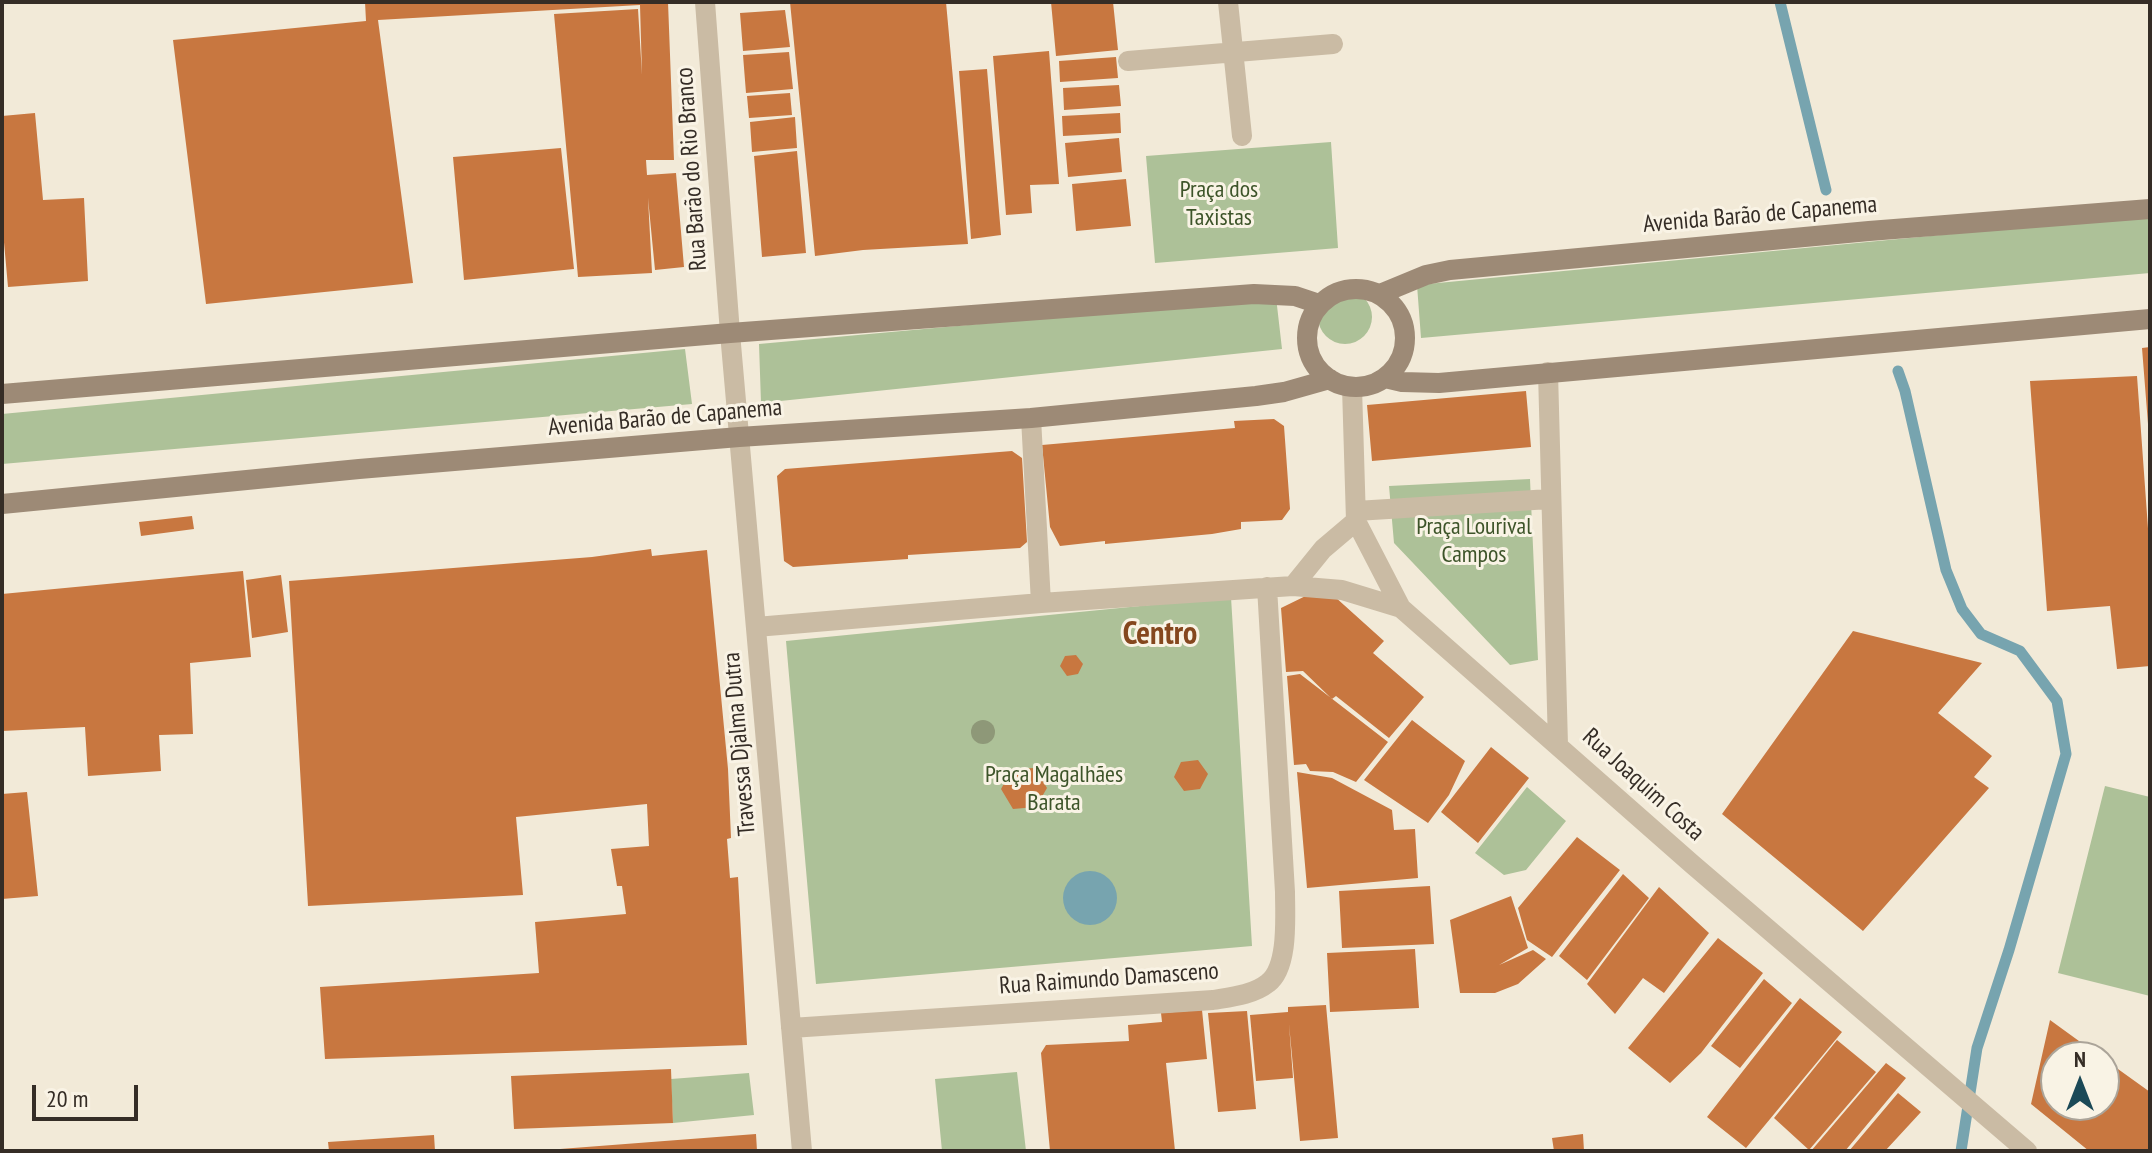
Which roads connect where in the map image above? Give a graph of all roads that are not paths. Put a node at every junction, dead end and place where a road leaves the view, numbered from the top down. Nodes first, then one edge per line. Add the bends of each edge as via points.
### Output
1 (705, 2) edge
2 (1228, 2) edge
3 (1333, 44) dead end
4 (1232, 52) junction
5 (1128, 61) dead end
6 (1242, 136) dead end
7 (2150, 209) edge
8 (1380, 294) junction
9 (1319, 304) junction
10 (2150, 319) edge
11 (730, 333) junction
12 (1548, 372) junction
13 (1385, 378) junction
14 (1330, 379) junction
15 (1352, 387) junction
16 (2, 394) edge
17 (1031, 418) junction
18 (739, 437) junction
19 (1550, 499) junction
20 (2, 504) edge
21 (1356, 516) junction
22 (1293, 586) junction
23 (1267, 587) junction
24 (1041, 603) junction
25 (1401, 608) junction
26 (756, 627) junction
27 (1558, 745) junction
28 (791, 1028) junction
29 (802, 1151) edge
30 (2027, 1151) edge

1 - 11 street, Rua Barão do Rio Branco
2 - 4 street
3 - 4 street
4 - 5 street
4 - 6 street
7 - 8 street, Avenida Barão de Capanema via 1450,270
8 - 9 street via 1350,289
8 - 13 street via 1402,318 1405,335 1404,351
9 - 11 street via 1295,296 1254,294
9 - 14 street via 1306,335 1317,368
10 - 12 street
11 - 16 street
11 - 18 street, Travessa Djalma Dutra
12 - 13 street via 1439,383
12 - 19 street
13 - 15 street
14 - 15 street
14 - 17 street, Avenida Barão de Capanema via 1256,396
15 - 21 street, Rua Joaquim Costa
17 - 18 street, Avenida Barão de Capanema
17 - 24 street
18 - 20 street, Avenida Barão de Capanema
18 - 26 street, Travessa Djalma Dutra
19 - 21 street
19 - 27 street
21 - 22 street
21 - 25 street, Rua Joaquim Costa
22 - 23 street
22 - 25 street via 1342,590
23 - 24 street
23 - 28 street, Rua Raimundo Damasceno via 1285,892 1281,961 1270,983 1213,1000
24 - 26 street
25 - 27 street, Rua Joaquim Costa
26 - 28 street, Travessa Djalma Dutra
27 - 30 street, Rua Joaquim Costa
28 - 29 street, Travessa Djalma Dutra

